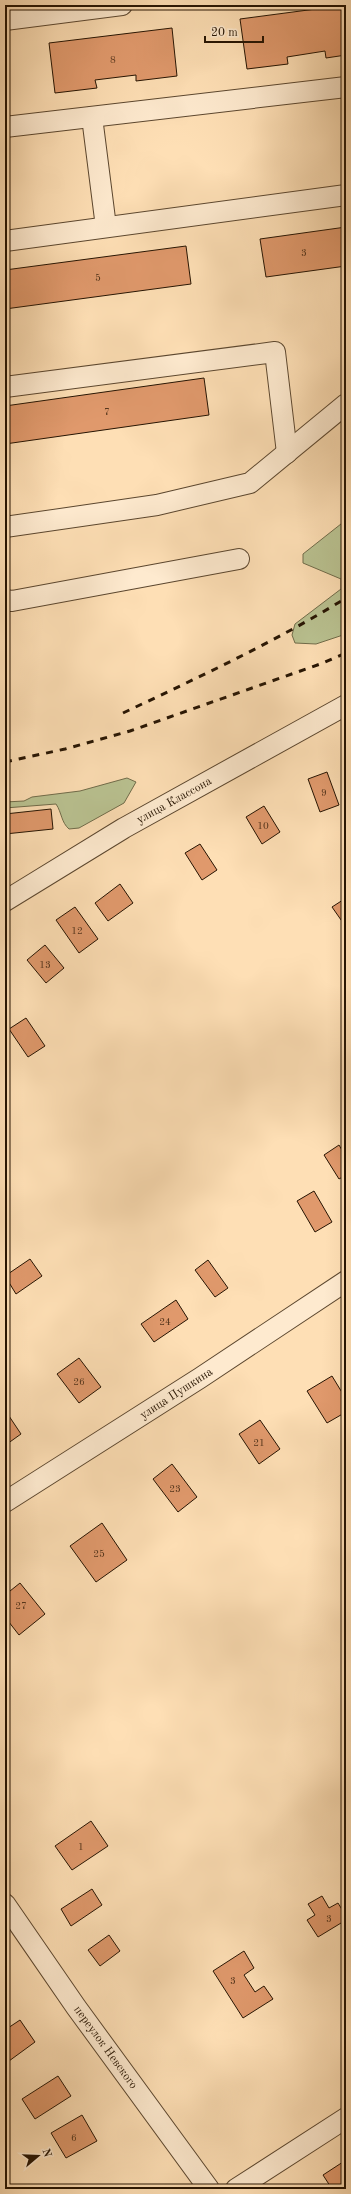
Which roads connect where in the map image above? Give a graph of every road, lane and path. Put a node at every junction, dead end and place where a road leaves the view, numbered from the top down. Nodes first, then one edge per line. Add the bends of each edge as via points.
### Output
1 (122, 5) edge
2 (5, 20) edge
3 (346, 87) edge
4 (92, 117) junction
5 (5, 127) edge
6 (346, 195) edge
7 (106, 227) junction
8 (5, 241) edge
9 (5, 387) edge
10 (346, 404) edge
11 (287, 453) junction
12 (5, 527) edge
13 (240, 559) dead end
14 (5, 600) edge
15 (346, 705) edge
16 (5, 901) edge
17 (346, 1282) edge
18 (5, 1502) edge
19 (5, 1904) edge
20 (346, 2118) edge
21 (209, 2189) edge
22 (236, 2189) edge

1 - 2 street
3 - 4 street
4 - 5 street
4 - 7 street
6 - 7 street
7 - 8 street
9 - 11 street via 275,352
10 - 11 street
11 - 12 street via 250,483 157,505
13 - 14 street via 12,601
15 - 16 street, улица Классона via 124,828
17 - 18 street, улица Пушкина
19 - 21 street, переулок Невского via 76,2007
20 - 22 street

